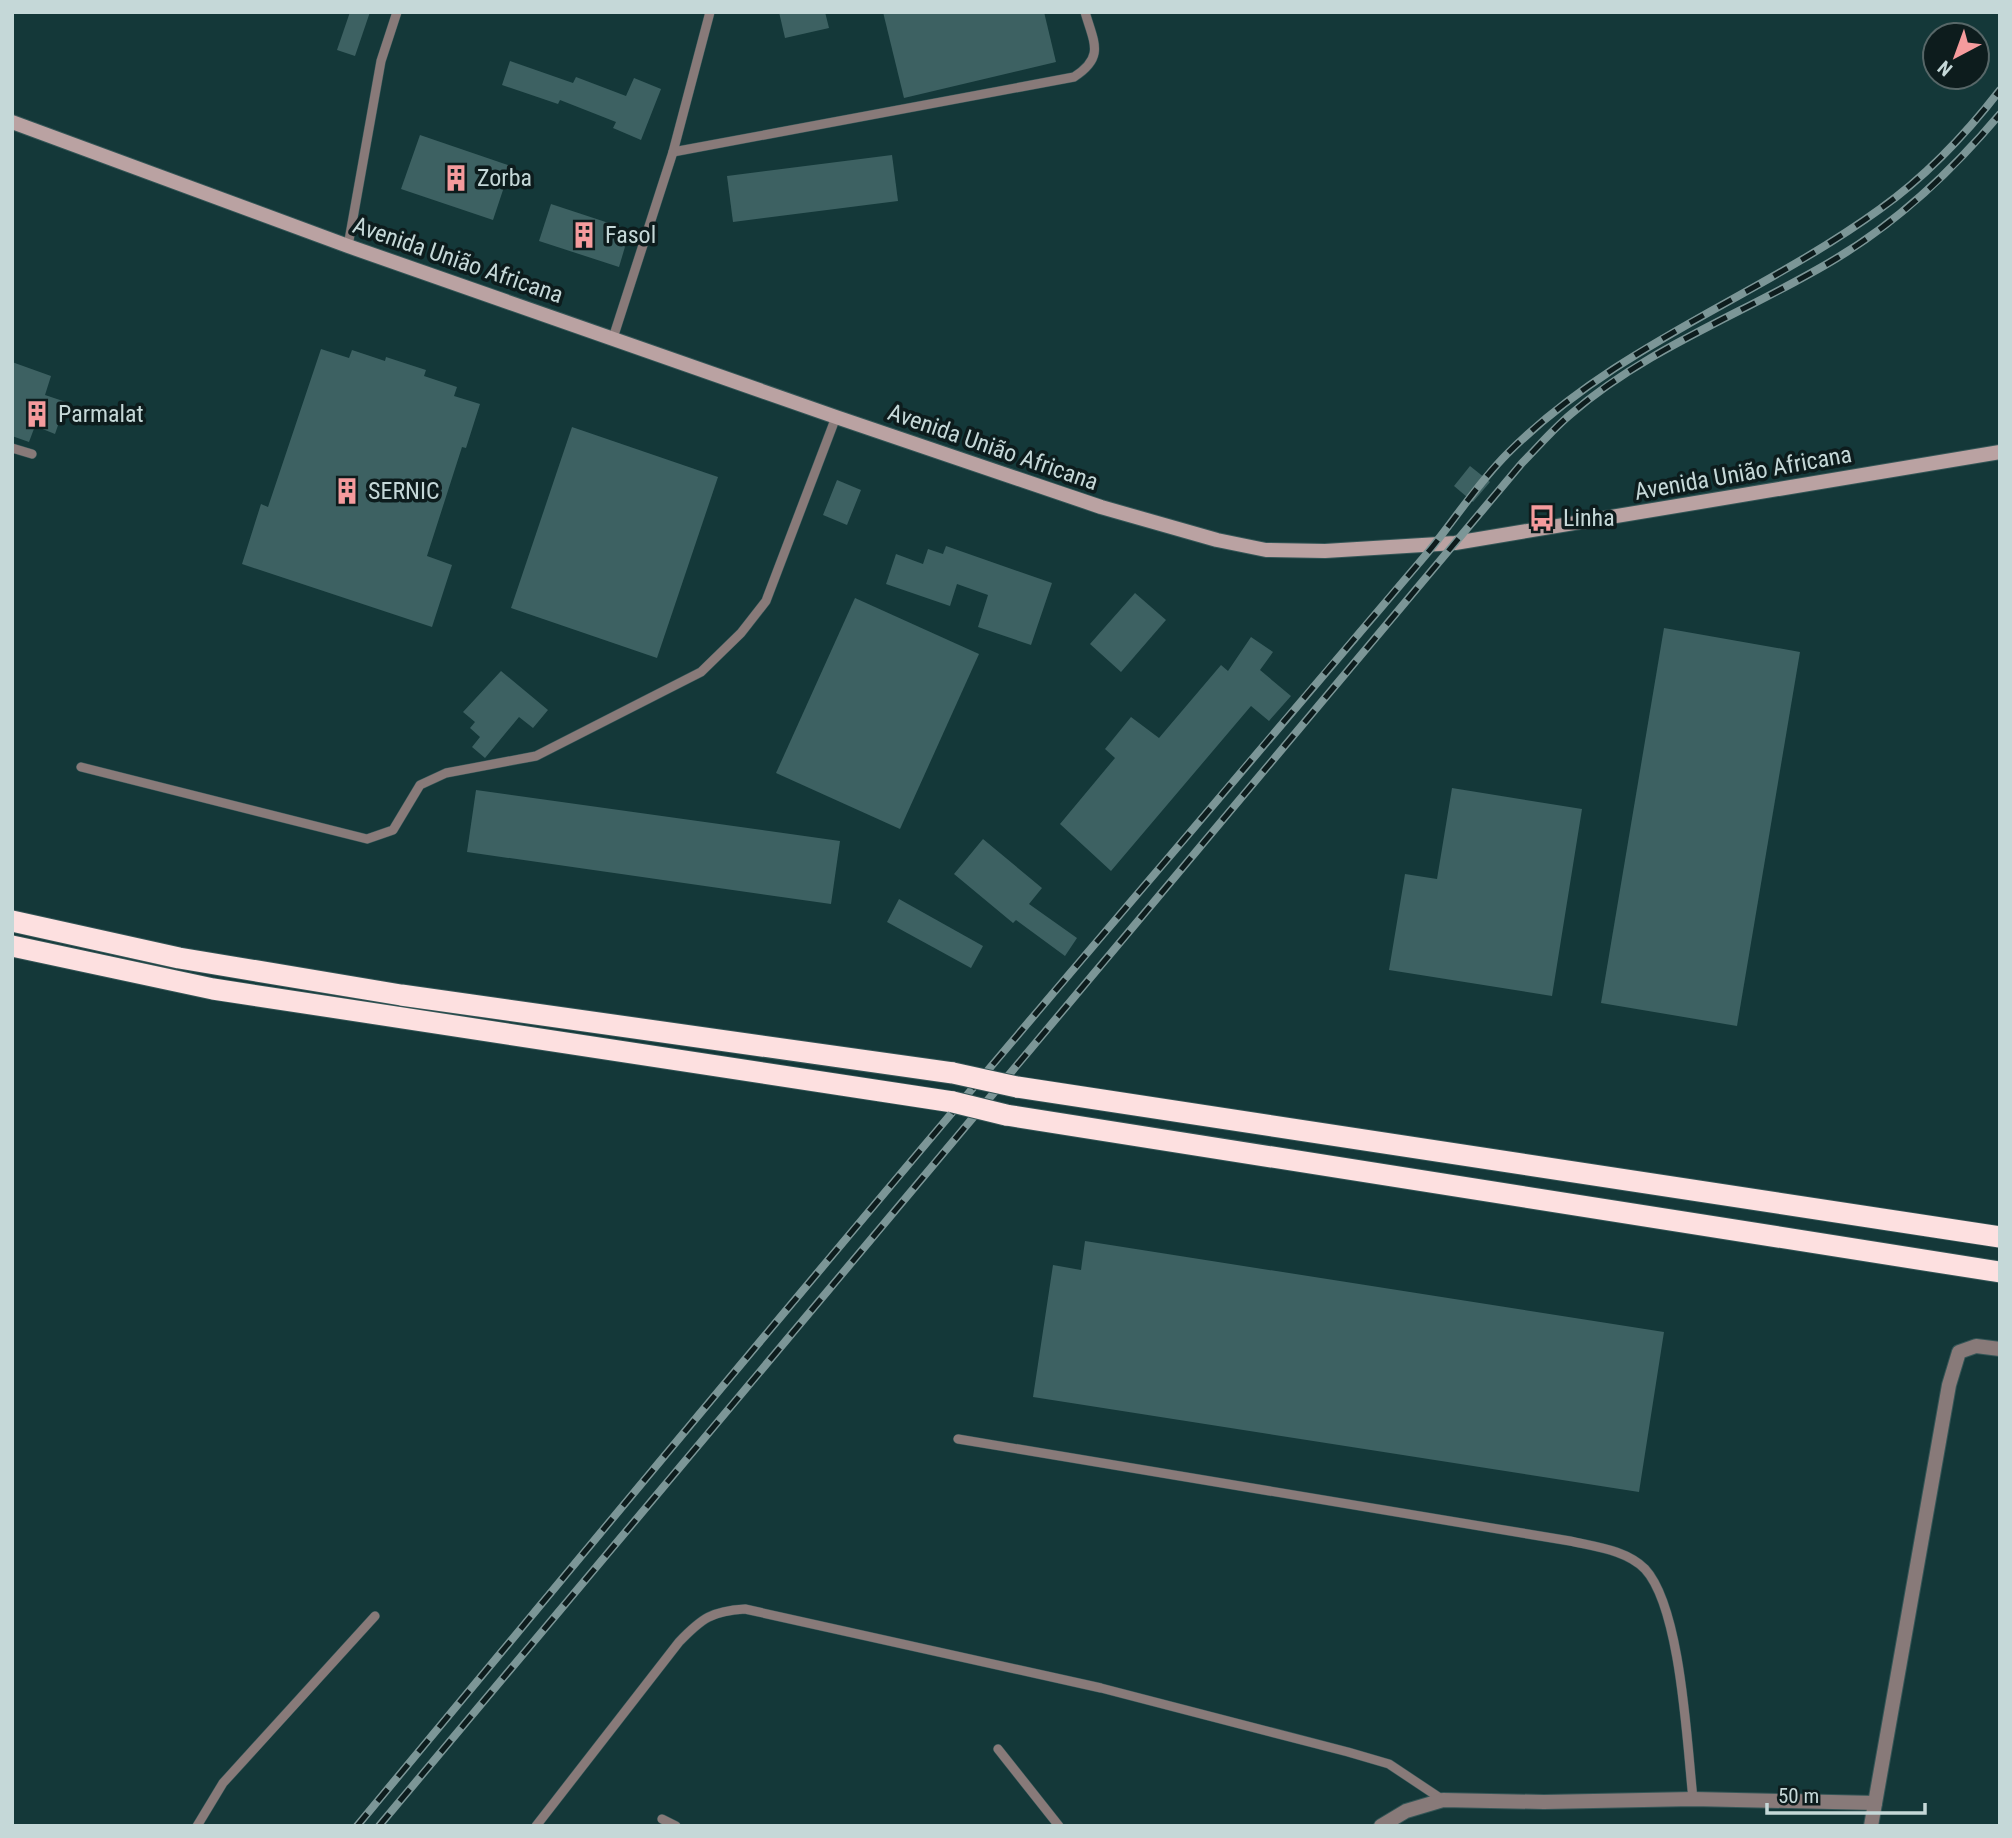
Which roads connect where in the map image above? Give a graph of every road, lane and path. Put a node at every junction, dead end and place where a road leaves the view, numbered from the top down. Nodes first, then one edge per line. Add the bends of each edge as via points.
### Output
1 (397, 12) edge
2 (710, 12) edge
3 (1085, 12) edge
4 (12, 122) edge
5 (673, 152) junction
6 (348, 246) junction
7 (613, 338) junction
8 (836, 417) junction
9 (12, 448) edge
10 (2000, 453) edge
11 (32, 454) dead end
12 (81, 767) dead end
13 (12, 921) edge
14 (12, 946) edge
15 (2000, 1237) edge
16 (2000, 1272) edge
17 (2000, 1349) edge
18 (958, 1439) dead end
19 (375, 1616) dead end
20 (998, 1749) dead end
21 (1693, 1799) junction
22 (1443, 1800) junction
23 (1875, 1802) junction
24 (662, 1819) dead end
25 (197, 1826) edge
26 (536, 1826) edge
27 (676, 1826) edge
28 (1059, 1826) edge
29 (1381, 1826) edge
30 (1871, 1826) edge

1 - 6 lane via 380,61
2 - 5 lane
3 - 5 lane via 1096,51 1089,68 1074,77
4 - 6 main road, Avenida União Africana
5 - 7 lane
6 - 7 main road, Avenida União Africana
7 - 8 main road, Avenida União Africana
8 - 10 main road, Avenida União Africana via 1101,507 1266,550 1455,543
8 - 12 lane via 766,601 701,672 536,757 446,773 420,785 393,831 367,839
9 - 11 lane
13 - 15 highway, bridge via 179,958 388,993 953,1073 1017,1087
14 - 16 highway, bridge via 213,989 953,1102 1059,1124
17 - 23 street via 1976,1346 1959,1352 1949,1385
18 - 21 lane via 1619,1552 1644,1569 1663,1597 1680,1681
19 - 25 lane via 223,1783
20 - 28 lane
21 - 22 street
21 - 23 street
22 - 26 lane via 1389,1764 1348,1752 1101,1688 745,1609 719,1611 698,1622
22 - 29 street via 1406,1811
23 - 30 street
24 - 27 lane

